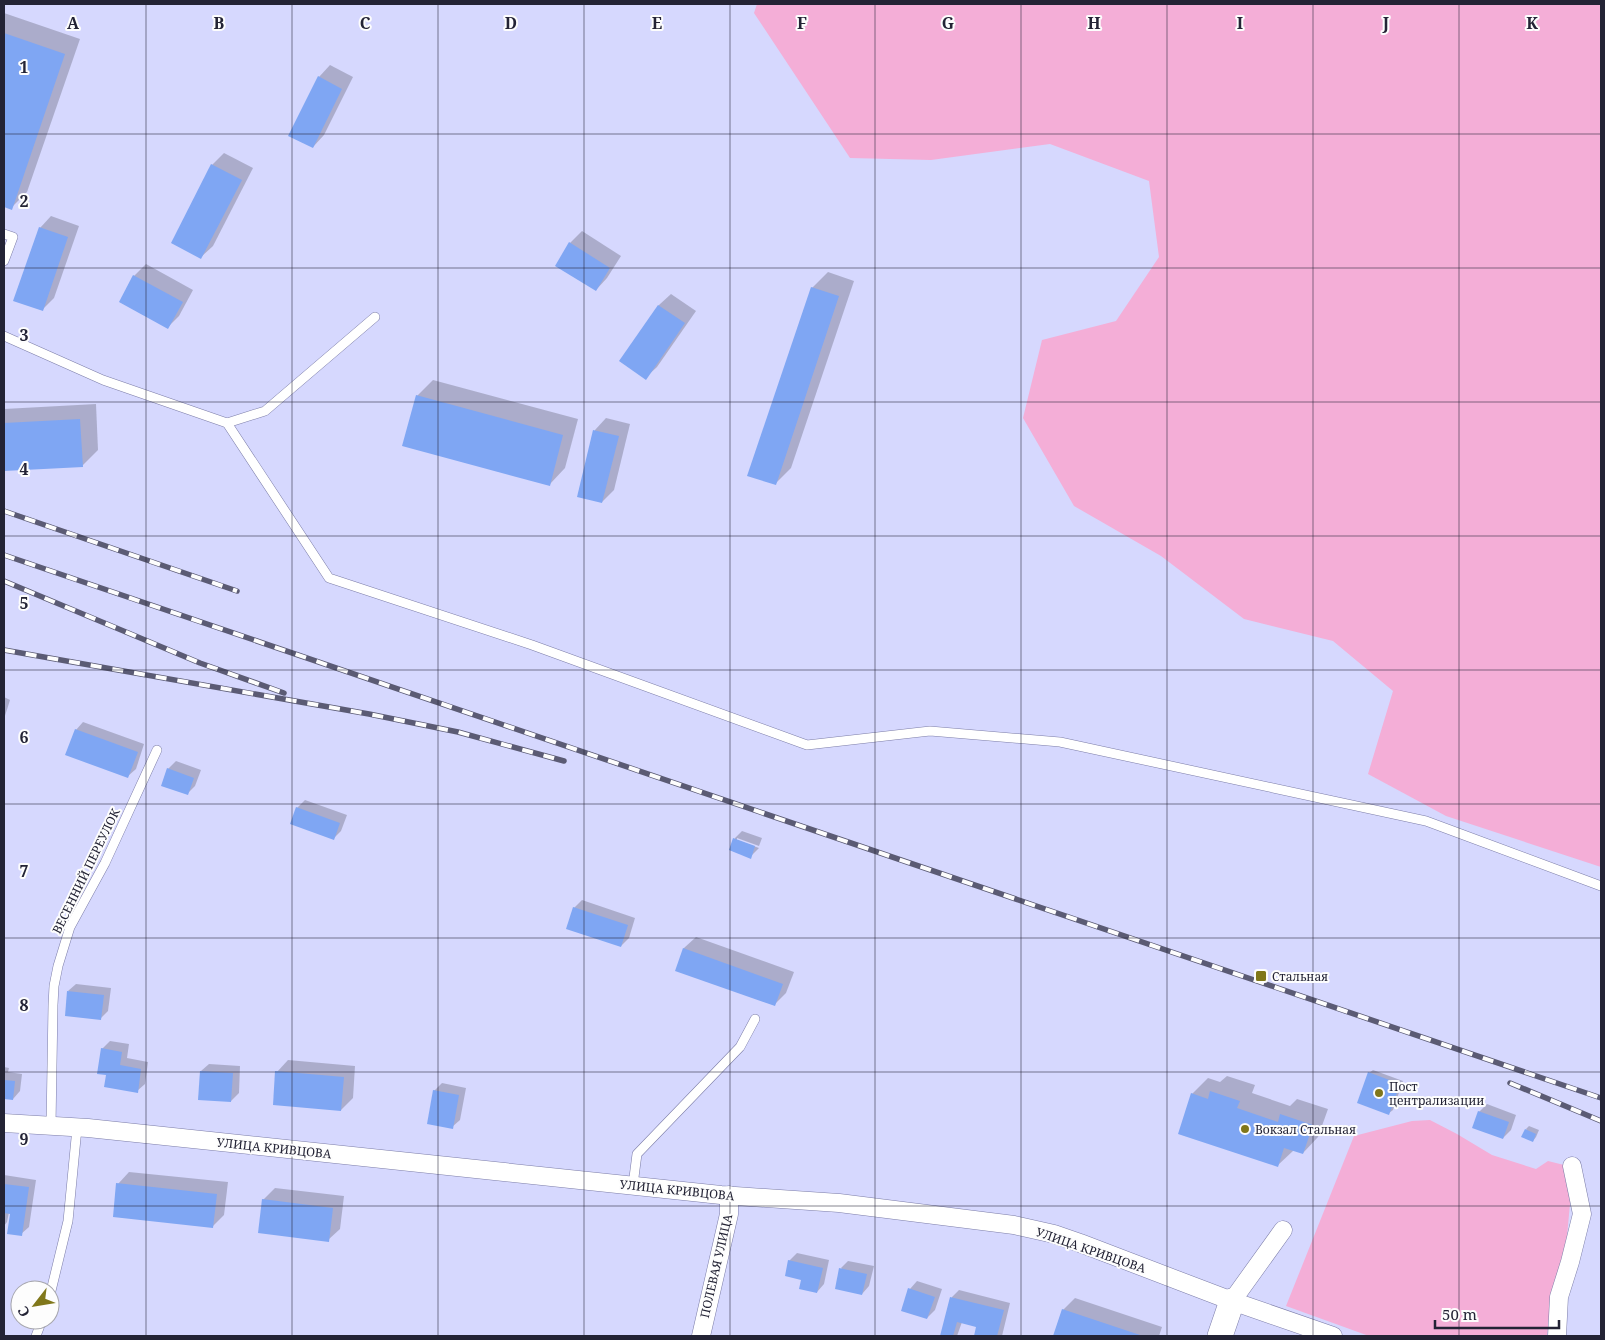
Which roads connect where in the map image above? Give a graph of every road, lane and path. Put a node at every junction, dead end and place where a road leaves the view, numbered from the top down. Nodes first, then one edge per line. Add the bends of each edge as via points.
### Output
1 (4, 234) edge
2 (4, 261) edge
3 (375, 317) dead end
4 (4, 336) edge
5 (227, 423) junction
6 (157, 750) dead end
7 (1601, 886) edge
8 (755, 1019) dead end
9 (4, 1123) edge
10 (51, 1126) junction
11 (77, 1128) junction
12 (1572, 1166) dead end
13 (634, 1186) junction
14 (729, 1195) junction
15 (1283, 1230) dead end
16 (54, 1280) edge
17 (1232, 1300) junction
18 (701, 1336) edge
19 (1220, 1336) edge
20 (1333, 1336) edge
21 (1557, 1336) edge

1 - 2 lane via 13,237
3 - 5 lane via 265,411
4 - 5 lane via 103,380
5 - 7 lane via 328,578 532,644 808,745 930,731 1060,742 1426,821
6 - 10 lane, ВЕСЕННИЙ ПЕРЕУЛОК via 105,863 70,927 58,966 52,1005
8 - 13 lane via 740,1047 637,1154
9 - 10 street, УЛИЦА КРИВЦОВА
10 - 11 street, УЛИЦА КРИВЦОВА
11 - 13 street, УЛИЦА КРИВЦОВА
11 - 16 lane via 68,1221
12 - 21 street via 1582,1214 1559,1297
13 - 14 street, УЛИЦА КРИВЦОВА
14 - 17 street, УЛИЦА КРИВЦОВА via 839,1202 1014,1225 1054,1234
14 - 18 street, ПОЛЕВАЯ УЛИЦА via 729,1214
15 - 17 street
17 - 19 street
17 - 20 street, УЛИЦА КРИВЦОВА

